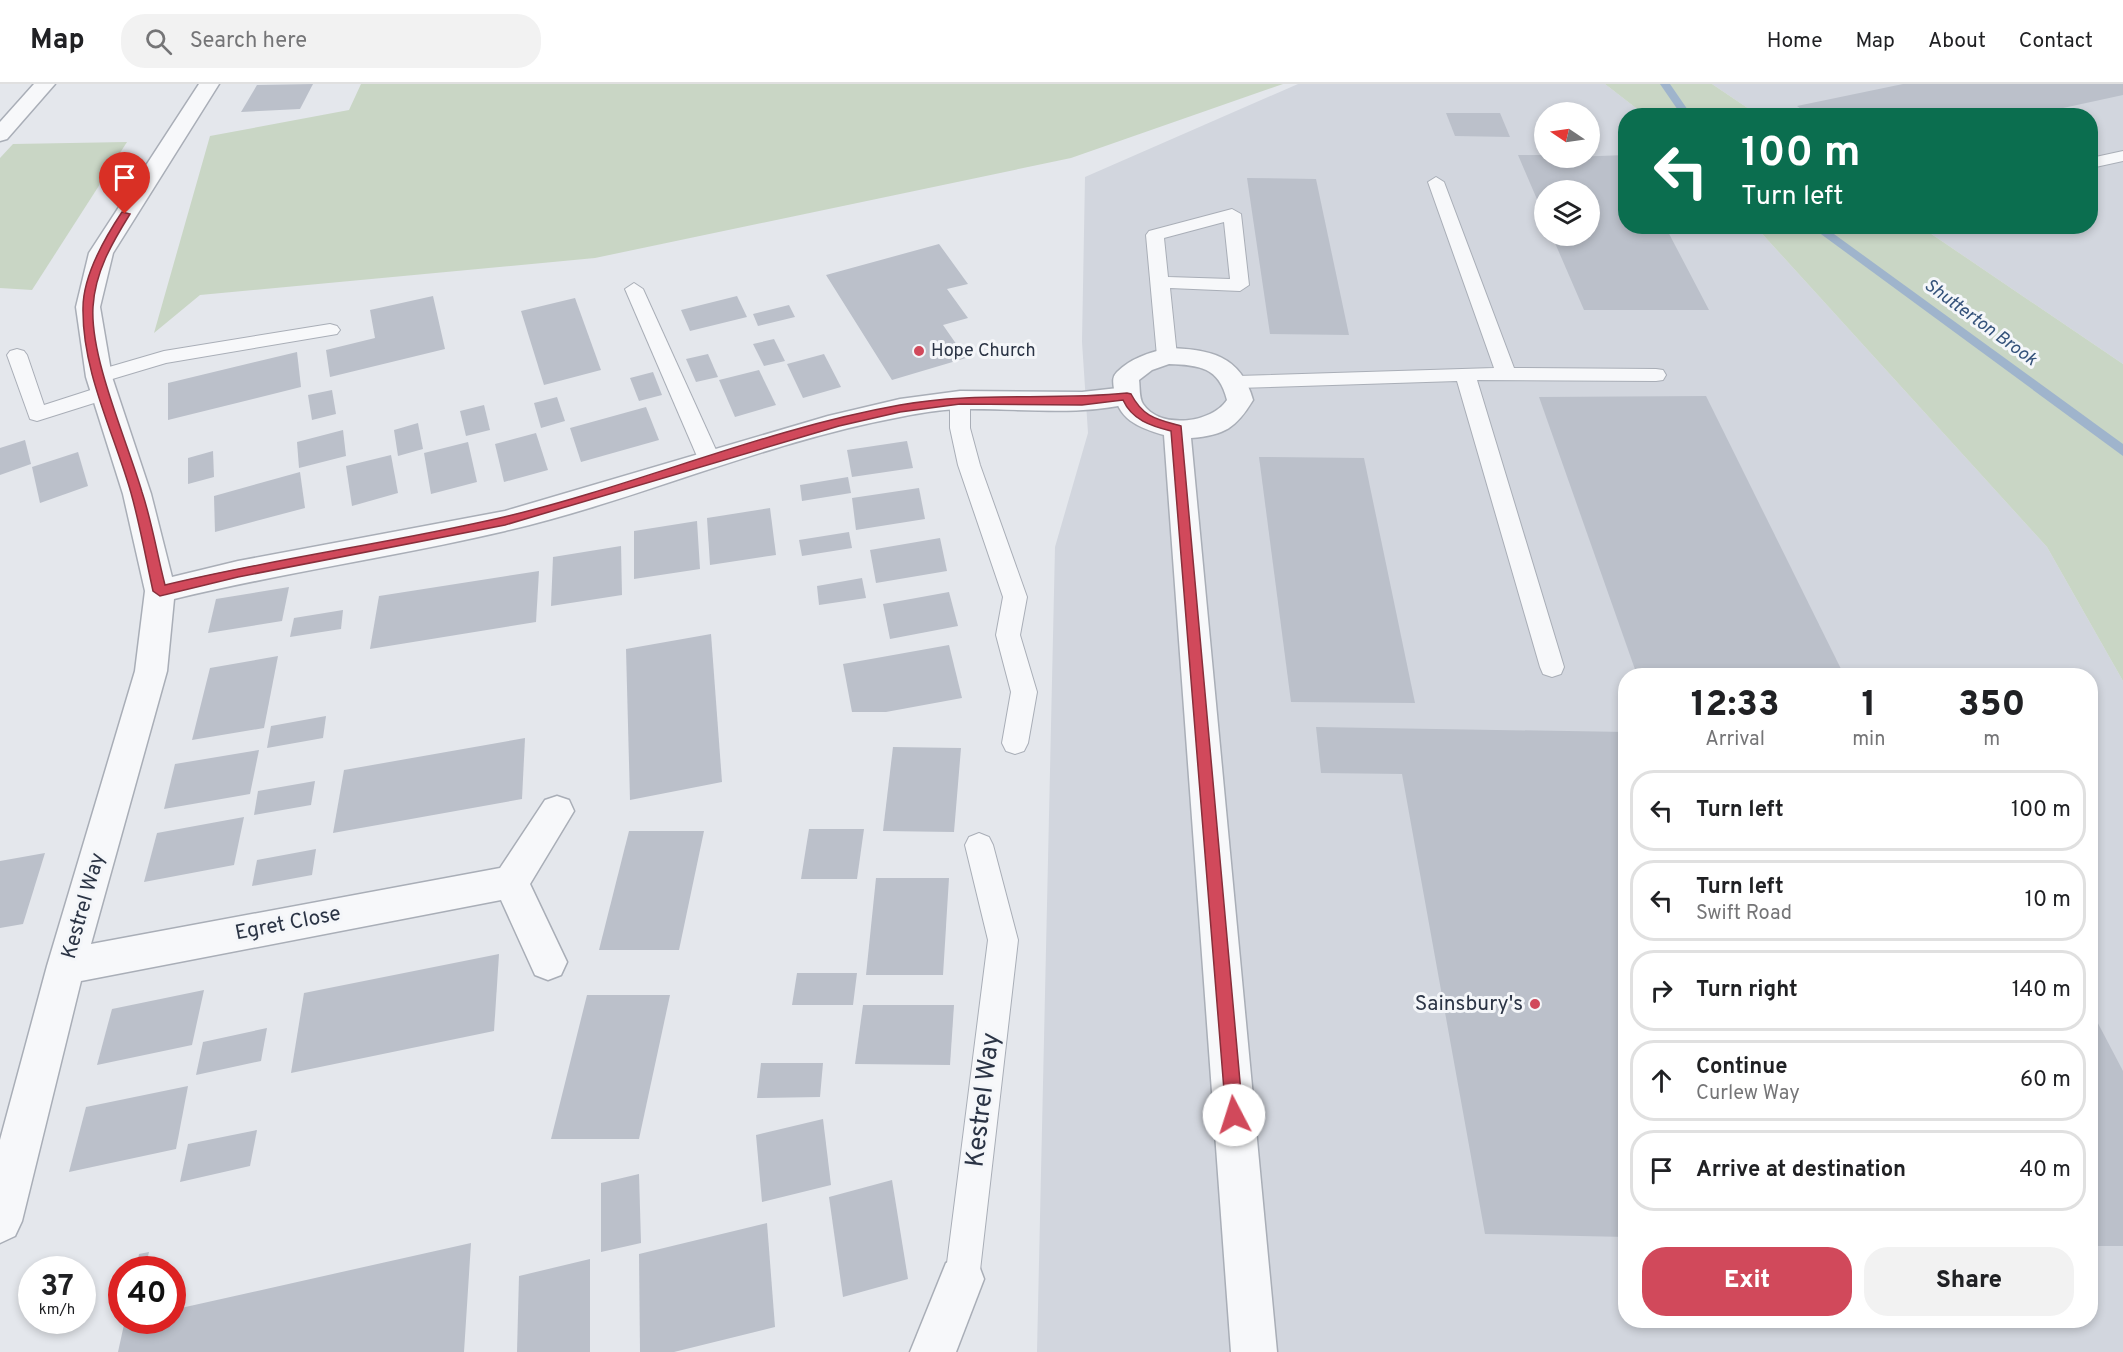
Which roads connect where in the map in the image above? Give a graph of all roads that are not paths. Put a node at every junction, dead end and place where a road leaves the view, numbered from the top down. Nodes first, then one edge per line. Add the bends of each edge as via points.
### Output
1 (45, 84) edge
2 (209, 84) edge
3 (0, 135) edge
4 (2123, 156) edge
5 (2098, 161) edge
6 (1436, 182) dead end
7 (1160, 282) junction
8 (634, 289) dead end
9 (330, 330) dead end
10 (16, 355) dead end
11 (1167, 356) junction
12 (98, 373) junction
13 (1506, 373) junction
14 (1465, 374) junction
15 (1656, 375) dead end
16 (1237, 382) junction
17 (1127, 396) junction
18 (960, 400) junction
19 (1177, 429) junction
20 (710, 462) junction
21 (160, 591) junction
22 (1552, 668) dead end
23 (1015, 743) dead end
24 (557, 811) dead end
25 (979, 845) dead end
26 (511, 882) junction
27 (548, 962) dead end
28 (66, 966) junction
29 (0, 1221) edge
30 (962, 1279) joint
31 (933, 1352) edge
32 (1254, 1352) edge

1 - 3 street
2 - 12 street, Kestrel Way via 101,253 88,307
4 - 5 lane
6 - 13 lane
7 - 7 lane via 1155,235 1232,214 1240,285
7 - 11 lane
8 - 20 lane
9 - 12 lane via 164,357
10 - 12 lane via 37,414
11 - 16 street via 1193,356 1219,365
11 - 17 street via 1143,364 1126,378
12 - 21 street, Kestrel Way via 137,494
13 - 14 lane
13 - 15 lane
14 - 16 lane
14 - 22 lane
16 - 19 street via 1240,400 1230,416 1206,427
17 - 18 street via 1082,401
17 - 19 street via 1132,409 1152,422
18 - 20 street via 838,422
18 - 23 lane via 960,428 969,465 1015,597 1008,635 1024,692
19 - 32 street
20 - 21 street via 505,521 238,572
21 - 28 street, Kestrel Way via 151,671
24 - 26 street
25 - 30 lane, Kestrel Way via 1003,940
26 - 27 street
26 - 28 street, Egret Close
28 - 29 street, Kestrel Way
30 - 31 street, Kestrel Way

